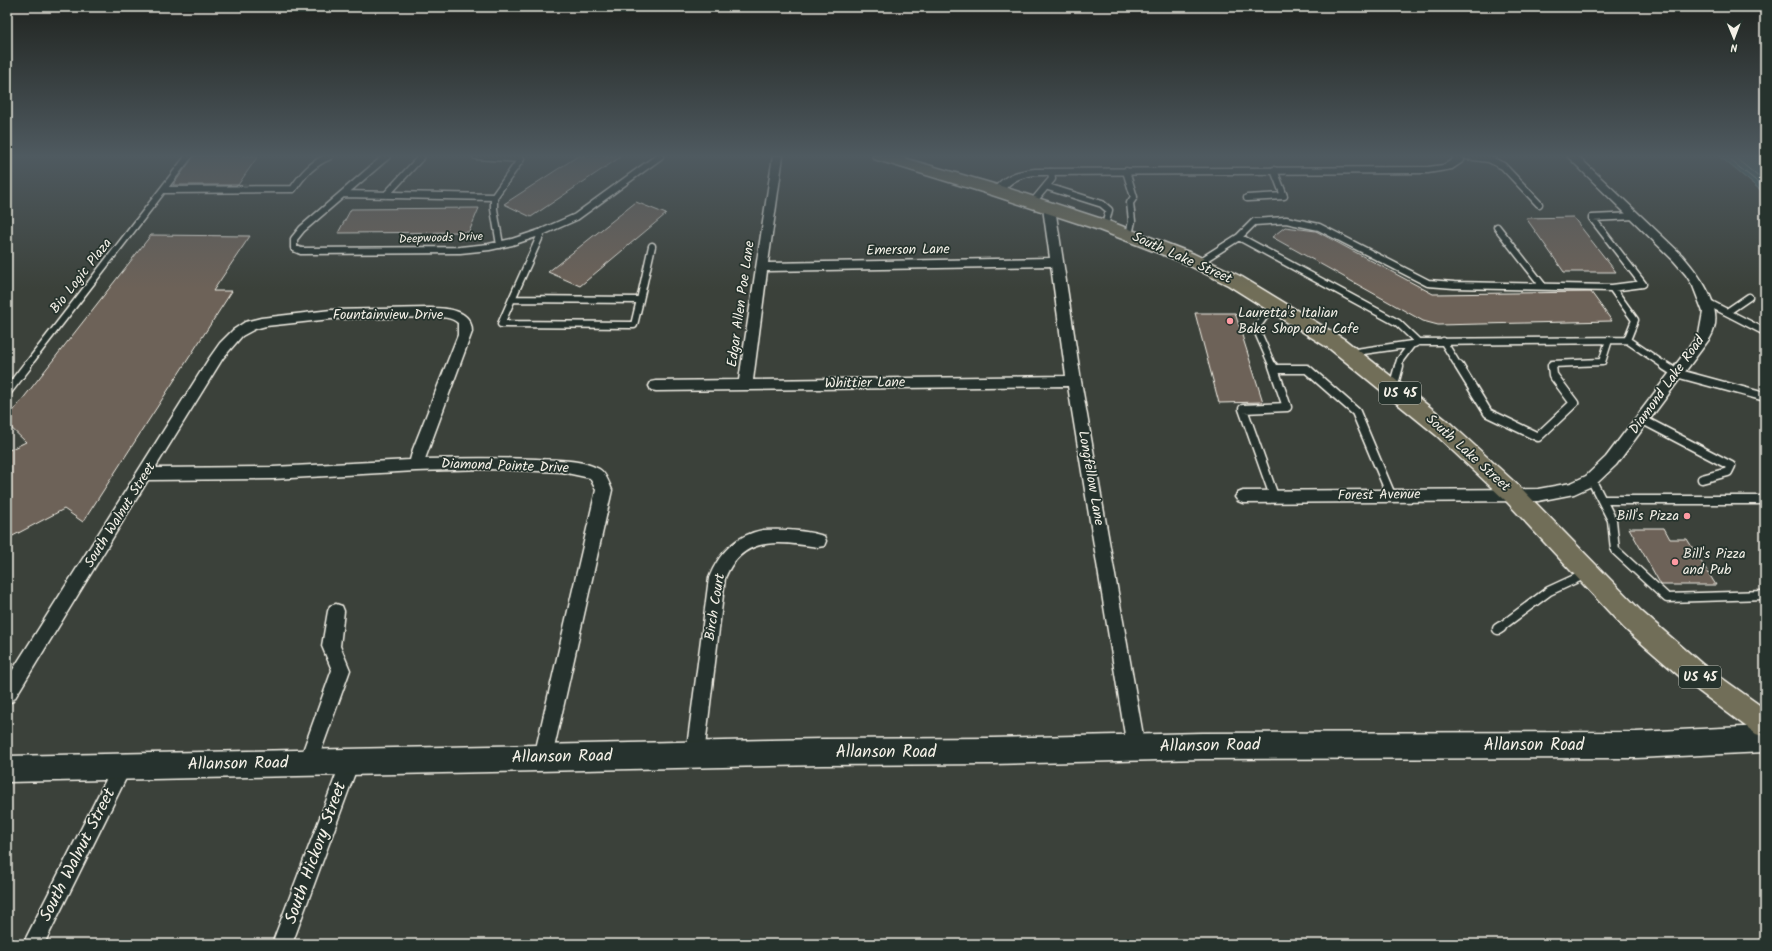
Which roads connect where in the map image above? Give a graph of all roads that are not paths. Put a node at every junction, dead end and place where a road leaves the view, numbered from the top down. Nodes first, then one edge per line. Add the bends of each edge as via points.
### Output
1 (155, 200) edge
2 (336, 200) edge
3 (494, 200) edge
4 (599, 200) edge
5 (771, 200) edge
6 (1027, 200) edge
7 (1041, 200) edge
8 (1091, 200) edge
9 (1132, 200) edge
10 (1536, 200) edge
11 (1619, 200) edge
12 (1540, 204) dead end
13 (1041, 205) junction
14 (1635, 216) junction
15 (1105, 226) junction
16 (1497, 227) dead end
17 (542, 232) junction
18 (1129, 235) junction
19 (1239, 237) junction
20 (500, 245) junction
21 (652, 246) dead end
22 (1056, 262) junction
23 (1198, 263) junction
24 (761, 267) junction
25 (1543, 286) junction
26 (1612, 288) junction
27 (1749, 297) dead end
28 (512, 299) junction
29 (640, 300) junction
30 (1704, 301) junction
31 (1274, 305) junction
32 (1727, 312) junction
33 (1765, 332) edge
34 (234, 337) joint
35 (1609, 340) junction
36 (1627, 340) junction
37 (1443, 341) junction
38 (1415, 343) junction
39 (1349, 353) junction
40 (1274, 369) junction
41 (1676, 373) junction
42 (1074, 381) junction
43 (746, 384) junction
44 (656, 386) dead end
45 (1393, 388) junction
46 (7, 392) edge
47 (1765, 397) edge
48 (1641, 419) junction
49 (416, 465) junction
50 (146, 474) junction
51 (1592, 479) junction
52 (1702, 479) dead end
53 (1391, 495) junction
54 (1274, 496) junction
55 (1515, 496) junction
56 (1243, 497) dead end
57 (1602, 500) junction
58 (1765, 500) edge
59 (818, 541) dead end
60 (1588, 573) junction
61 (1765, 595) edge
62 (336, 611) dead end
63 (1498, 629) dead end
64 (7, 696) edge
65 (1765, 726) edge
66 (1765, 739) edge
67 (1136, 747) junction
68 (695, 755) junction
69 (543, 757) junction
70 (308, 762) junction
71 (350, 762) junction
72 (122, 766) junction
73 (7, 769) edge
74 (33, 944) edge
75 (282, 944) edge

1 - 46 lane, Bio Logic Plaza
2 - 20 lane, Deepwoods Drive via 302,229 294,239 294,248 301,251 460,250
3 - 20 lane
4 - 17 lane, Deepwoods Drive via 576,217
5 - 24 street, Edgar Allen Poe Lane
6 - 13 main road, South Lake Street / US 45
7 - 13 lane
8 - 15 lane via 1102,204 1109,210
9 - 18 lane
10 - 12 lane
11 - 14 street, Diamond Lake Road
13 - 15 main road, South Lake Street / US 45
13 - 22 street, Longfellow Lane
14 - 26 lane via 1592,218 1643,284
14 - 30 street, Diamond Lake Road via 1690,272 1699,286
15 - 18 main road, South Lake Street / US 45
16 - 25 lane
17 - 20 lane, Deepwoods Drive
17 - 28 lane
18 - 23 main road, South Lake Street / US 45
19 - 23 lane
19 - 25 lane via 1254,222 1286,220 1319,227 1428,282 1454,285
19 - 38 lane via 1398,323
21 - 29 lane
22 - 24 street, Emerson Lane
22 - 42 street, Longfellow Lane
23 - 31 main road, South Lake Street / US 45 via 1235,281
24 - 43 street, Edgar Allen Poe Lane
25 - 26 lane
26 - 36 lane via 1635,320
27 - 32 lane
28 - 29 lane
28 - 29 lane via 501,324 634,325
30 - 32 lane
30 - 41 street, Diamond Lake Road via 1709,312 1705,335
31 - 39 main road, South Lake Street / US 45
31 - 40 lane via 1256,328
32 - 33 lane
34 - 49 street, Fountainview Drive via 245,327 265,321 302,316 438,313 463,320 466,327 465,335 420,448
34 - 50 street, South Walnut Street via 226,344 198,387
35 - 36 lane
35 - 37 lane
35 - 37 lane via 1602,362 1552,364 1553,375 1574,403 1538,437 1488,413
36 - 41 lane
37 - 38 lane
38 - 39 lane
38 - 45 lane via 1400,360
39 - 45 main road, South Lake Street / US 45
40 - 53 lane via 1307,369 1356,412
40 - 54 lane via 1287,407 1243,409
41 - 47 lane
41 - 48 street, Diamond Lake Road
42 - 43 street, Whittier Lane
42 - 67 street, Longfellow Lane
43 - 44 street, Whittier Lane
45 - 55 main road, South Lake Street / US 45 via 1443,429
48 - 51 street, Diamond Lake Road via 1611,461
48 - 52 lane via 1731,466 1728,472
49 - 50 street, Diamond Pointe Drive via 273,473
49 - 69 street, Diamond Pointe Drive via 488,463 562,466 595,474 601,482 604,490 601,507
50 - 64 street, South Walnut Street
51 - 55 street, Diamond Lake Road via 1574,488 1538,495
51 - 57 lane
53 - 54 street, Forest Avenue
53 - 55 street, Forest Avenue
54 - 56 street, Forest Avenue
55 - 60 main road, South Lake Street / US 45
57 - 58 lane
57 - 61 lane via 1612,520 1615,550 1667,598
59 - 68 street, Birch Court via 790,537 757,538 728,556 722,565 717,578
60 - 63 lane via 1549,591
60 - 65 main road, South Lake Street / US 45 via 1633,620 1693,672
62 - 70 street via 331,646 341,670
66 - 67 street, Allanson Road via 1636,745
67 - 68 street, Allanson Road
68 - 69 street, Allanson Road
69 - 71 street, Allanson Road
70 - 71 street, Allanson Road
70 - 72 street, Allanson Road
71 - 75 street, South Hickory Street
72 - 73 street, Allanson Road
72 - 74 street, South Walnut Street

